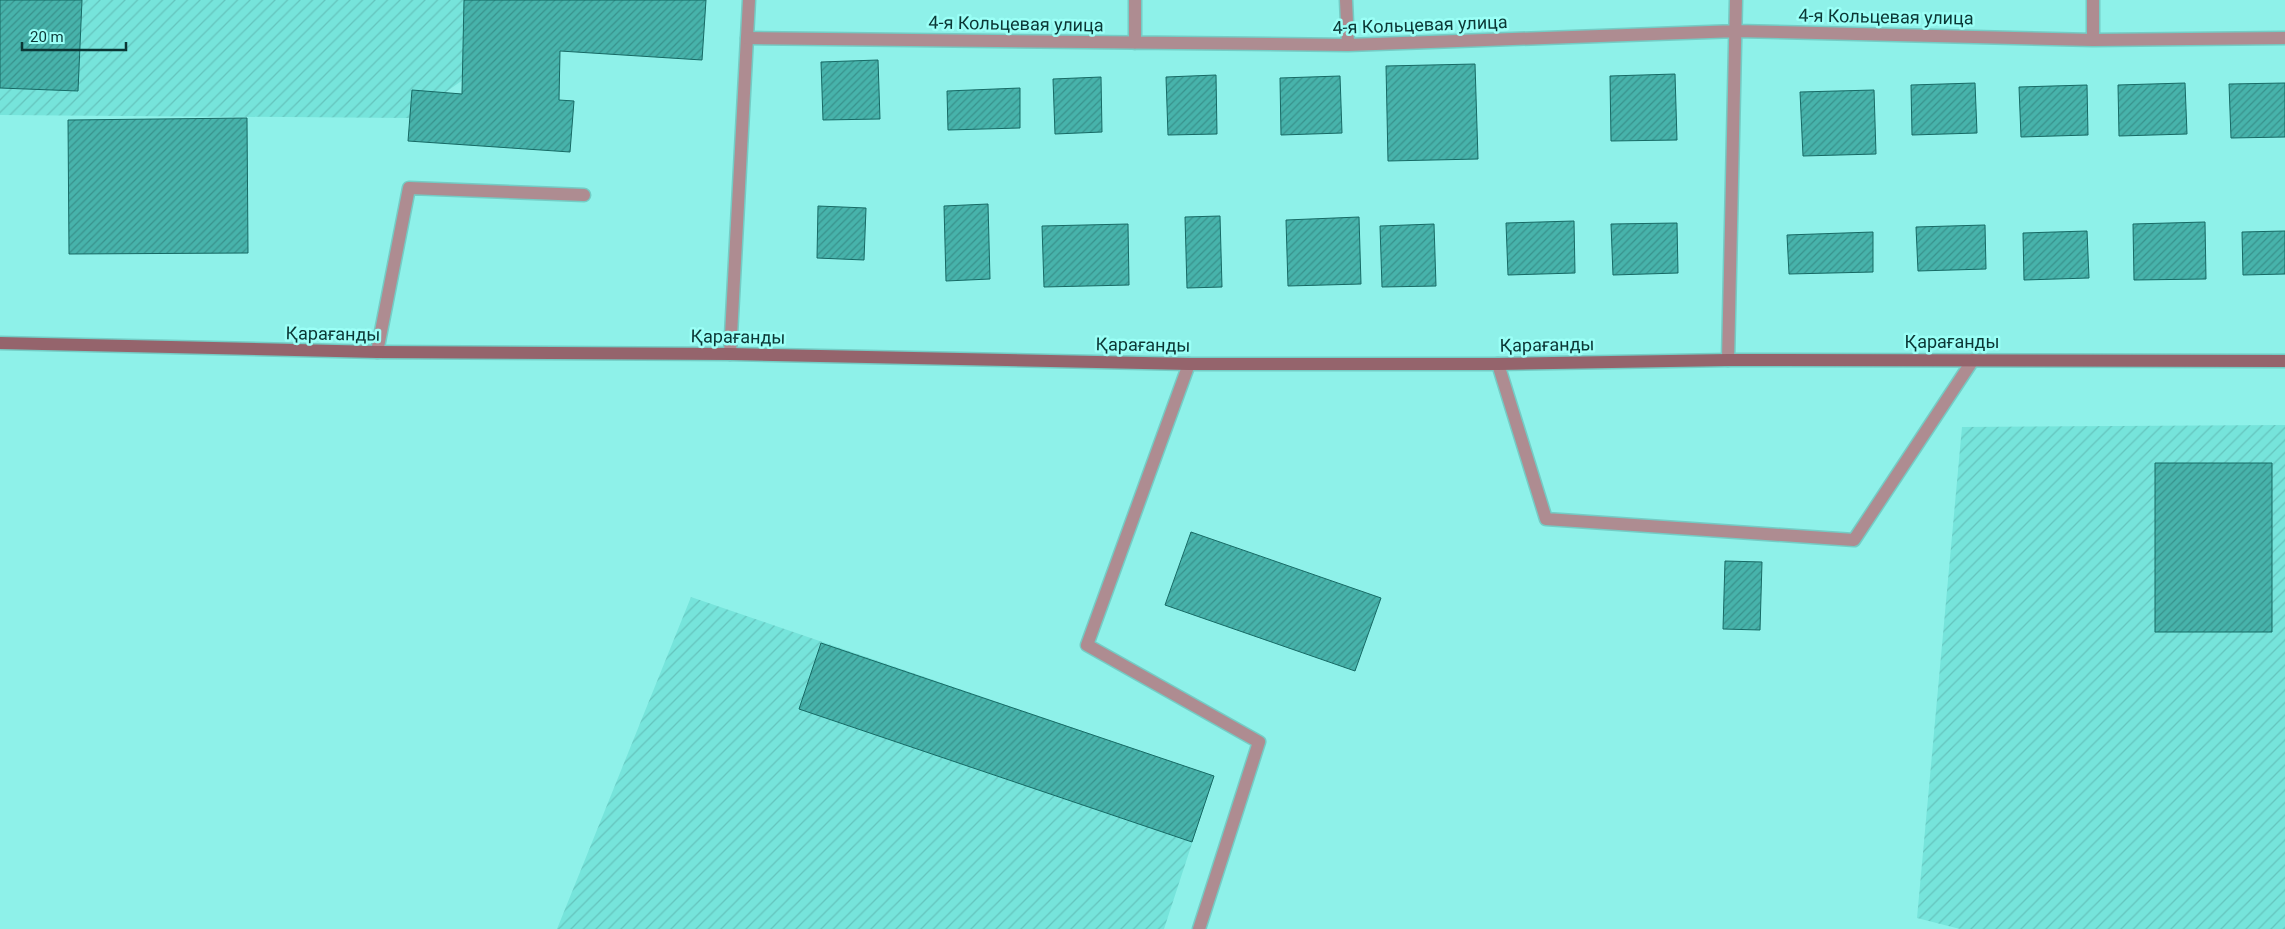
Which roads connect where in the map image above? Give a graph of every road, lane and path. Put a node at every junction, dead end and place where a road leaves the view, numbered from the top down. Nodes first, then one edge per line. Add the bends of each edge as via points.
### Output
1 (749, 0) edge
2 (1135, 0) edge
3 (1346, 0) edge
4 (1736, 0) edge
5 (2093, 0) edge
6 (1736, 31) junction
7 (748, 38) junction
8 (2285, 38) edge
9 (2093, 40) junction
10 (1136, 43) junction
11 (1348, 45) junction
12 (584, 195) dead end
13 (0, 343) edge
14 (377, 352) junction
15 (730, 354) junction
16 (1728, 360) junction
17 (1973, 360) junction
18 (2285, 361) edge
19 (1189, 364) junction
20 (1498, 364) junction
21 (1199, 929) edge

1 - 7 street
2 - 10 street
3 - 11 street
4 - 6 street
5 - 9 street
6 - 9 street, 4-я Кольцевая улица
6 - 11 street, 4-я Кольцевая улица
6 - 16 street
7 - 10 street, 4-я Кольцевая улица
7 - 15 street
8 - 9 street, 4-я Кольцевая улица
10 - 11 street, 4-я Кольцевая улица
12 - 14 street via 409,188
13 - 14 main road, Қарағанды
14 - 15 main road, Қарағанды
15 - 19 main road, Қарағанды
16 - 17 main road, Қарағанды
16 - 20 main road, Қарағанды
17 - 18 main road, Қарағанды
17 - 20 street via 1854,540 1546,519
19 - 20 main road, Қарағанды
19 - 21 street via 1087,645 1258,742

